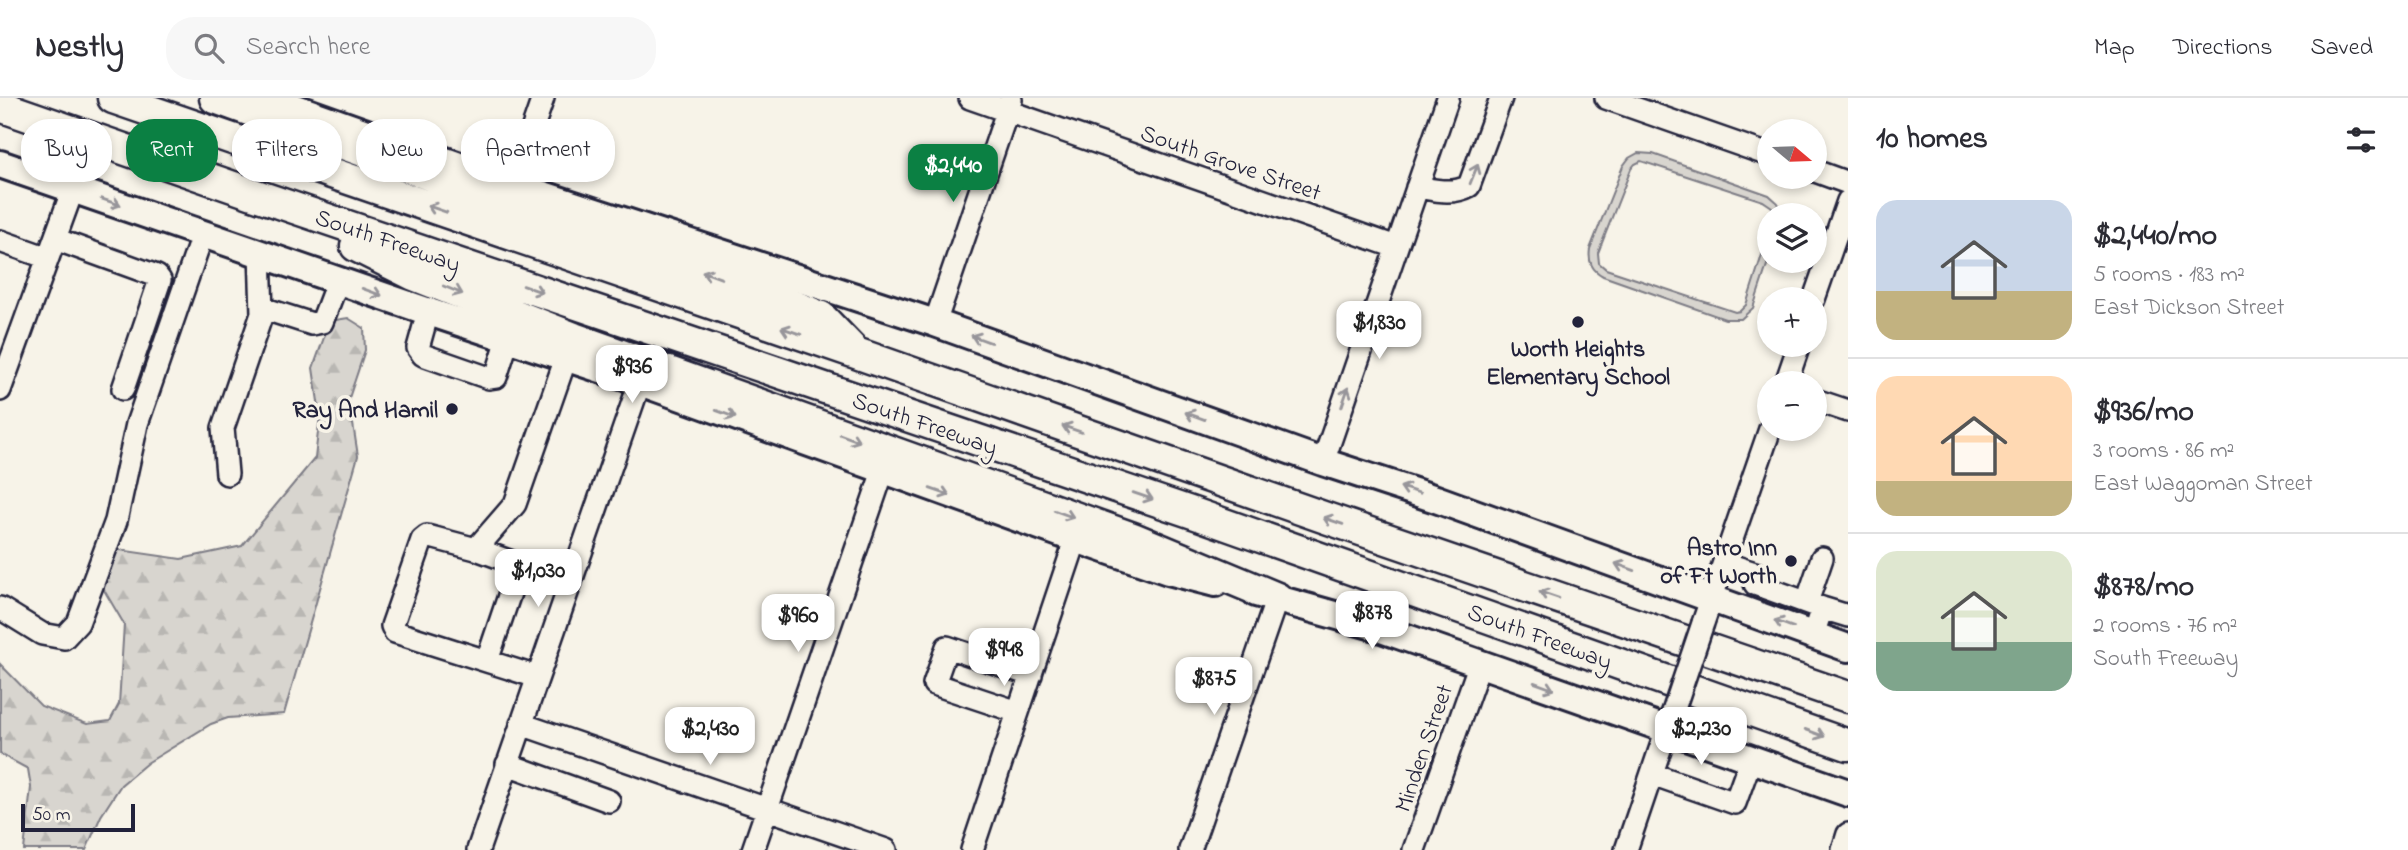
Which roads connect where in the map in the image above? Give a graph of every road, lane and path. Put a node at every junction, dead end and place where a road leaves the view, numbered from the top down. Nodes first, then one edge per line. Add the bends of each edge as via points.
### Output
1 (113, 98) edge
2 (215, 98) edge
3 (268, 98) edge
4 (542, 98) edge
5 (970, 98) edge
6 (1448, 98) edge
7 (1501, 98) edge
8 (1606, 98) edge
9 (1009, 104) edge
10 (317, 106) edge
11 (7, 109) edge
12 (1757, 151) edge
13 (1, 167) edge
14 (1827, 175) edge
15 (1848, 183) edge
16 (513, 186) junction
17 (1417, 187) junction
18 (73, 189) junction
19 (259, 196) junction
20 (1848, 201) edge
21 (203, 233) junction
22 (0, 241) edge
23 (1396, 247) junction
24 (52, 248) junction
25 (260, 252) junction
26 (338, 280) junction
27 (1818, 287) edge
28 (261, 308) junction
29 (428, 312) junction
30 (935, 323) junction
31 (508, 339) junction
32 (8, 342) edge
33 (856, 353) junction
34 (566, 358) junction
35 (640, 382) junction
36 (123, 389) dead end
37 (0, 390) edge
38 (1827, 404) edge
39 (1848, 411) edge
40 (1766, 441) edge
41 (1323, 462) junction
42 (883, 471) junction
43 (227, 474) dead end
44 (1076, 539) junction
45 (476, 549) junction
46 (1822, 558) dead end
47 (1724, 563) junction
48 (1277, 598) junction
49 (1815, 605) junction
50 (0, 608) edge
51 (1708, 610) junction
52 (1848, 616) edge
53 (1813, 635) junction
54 (1848, 648) edge
55 (487, 661) junction
56 (1480, 663) junction
57 (1023, 672) junction
58 (537, 677) junction
59 (1848, 697) edge
60 (1018, 712) junction
61 (1670, 721) junction
62 (521, 724) junction
63 (1848, 745) edge
64 (1751, 759) junction
65 (507, 764) junction
66 (1652, 774) junction
67 (1848, 793) edge
68 (609, 801) dead end
69 (767, 809) junction
70 (1848, 834) edge
71 (478, 850) edge
72 (753, 850) edge
73 (886, 850) edge
74 (972, 850) edge
75 (1191, 850) edge
76 (1415, 850) edge
77 (1626, 850) edge
78 (1843, 850) edge

33 -> 1 highway, South Freeway
33 -> 2 highway via 821,317 772,297
3 - 10 main road
4 - 16 street
5 - 9 street, South Grove Street
6 - 17 street
17 -> 7 street via 1446,192 1469,186
8 - 12 street
9 - 23 street, South Grove Street
9 - 30 street
10 - 16 main road
11 - 19 highway, South Freeway
13 - 18 main road, South Freeway
14 - 15 street
16 - 30 main road
17 - 23 street
18 -> 21 main road, South Freeway
18 - 24 street
19 -> 48 highway via 414,275 549,329 1133,538
19 -> 63 highway, South Freeway via 1196,514
20 - 27 street
21 - 25 main road, South Freeway
21 - 50 street via 137,424 116,521 78,622 64,638 42,634
22 - 24 street
41 -> 23 street
24 - 32 street
24 - 36 street via 158,276
25 - 26 main road, South Freeway
25 - 28 street
26 - 28 street via 322,322 312,324
26 -> 29 main road, South Freeway
28 - 43 street via 223,428
29 - 31 main road, South Freeway
29 - 31 street via 418,348 423,355 489,378 496,377
41 -> 30 main road
31 - 34 main road, South Freeway
32 - 37 street
59 -> 33 highway, South Freeway
34 - 35 main road, South Freeway
34 - 45 street via 516,504
35 -> 42 main road, South Freeway
35 - 58 street
38 - 39 street
40 - 47 street
51 -> 41 main road via 1436,499
42 -> 44 main road, South Freeway
42 - 69 street
44 - 48 main road, South Freeway via 1168,571
44 - 57 street
45 - 55 street via 509,561 515,578
45 - 55 street via 426,536 392,626 395,632
46 - 49 street
47 - 49 street via 1758,574 1755,584
47 - 51 street
48 - 56 main road, South Freeway
48 - 75 street
49 - 52 street
49 - 53 street
53 -> 51 main road
51 - 61 street, bridge
53 - 54 main road
55 - 58 street
56 -> 61 main road, South Freeway
56 - 76 street, Minden Street
57 - 60 street
57 - 60 street via 947,647 934,684
58 - 62 street
60 - 74 street
61 - 64 main road, South Freeway
61 - 66 street
62 - 65 street
62 - 69 street
64 - 66 street via 1735,803
64 - 67 main road, South Freeway
65 - 68 street
65 - 71 street
66 - 77 street
69 - 72 street
69 - 73 street
70 - 78 street

